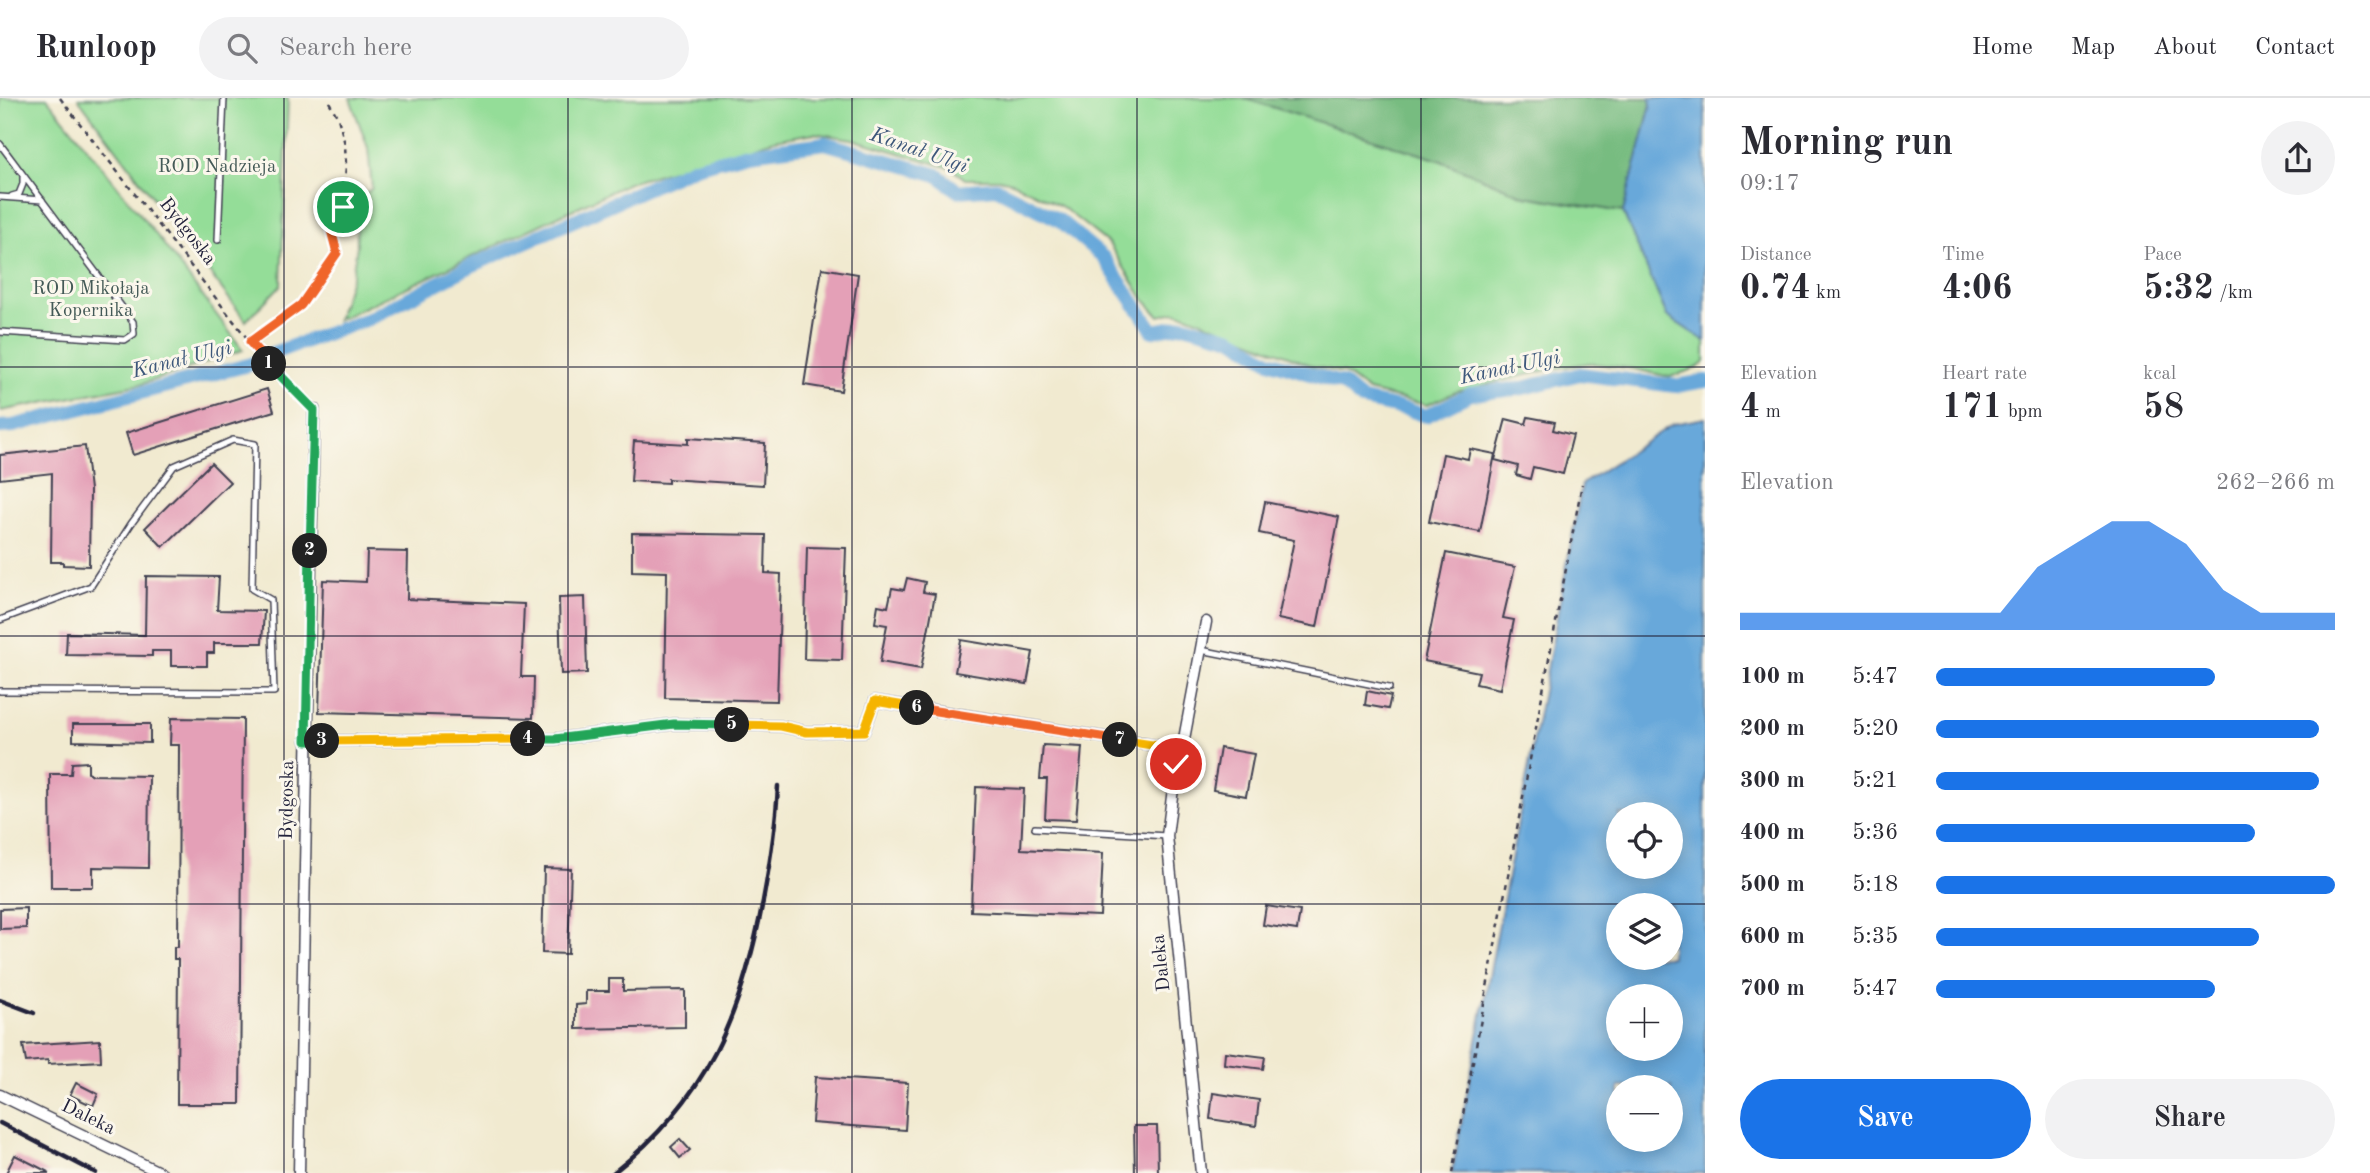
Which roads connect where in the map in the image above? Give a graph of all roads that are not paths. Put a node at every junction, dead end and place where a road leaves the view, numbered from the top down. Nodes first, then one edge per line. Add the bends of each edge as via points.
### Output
1 (224, 98) edge
2 (0, 144) edge
3 (23, 175) junction
4 (0, 197) edge
5 (9, 197) junction
6 (42, 200) junction
7 (218, 240) dead end
8 (0, 332) edge
9 (314, 410) road end
10 (0, 620) edge
11 (1206, 622) dead end
12 (1201, 650) junction
13 (1389, 688) dead end
14 (0, 691) edge
15 (306, 741) junction
16 (1178, 749) junction
17 (1035, 828) dead end
18 (1167, 836) junction
19 (0, 1096) edge
20 (161, 1173) edge
21 (299, 1173) edge
22 (1201, 1173) edge

1 - 7 lane
2 - 3 lane
3 - 5 lane via 19,194
3 - 6 lane
4 - 5 lane
5 - 6 lane
6 - 8 lane via 133,321 134,334 125,340
9 - 15 street, Bydgoska
10 - 14 lane via 91,586 174,466 233,440 255,444 252,589 271,600 274,692
11 - 12 street, Daleka
12 - 13 lane
12 - 16 street, Daleka via 1184,739
15 - 16 street via 555,739 674,724 864,731 875,701
15 - 21 street, Bydgoska
16 - 18 street, Daleka
17 - 18 lane
18 - 22 street, Daleka
19 - 20 street, Daleka

